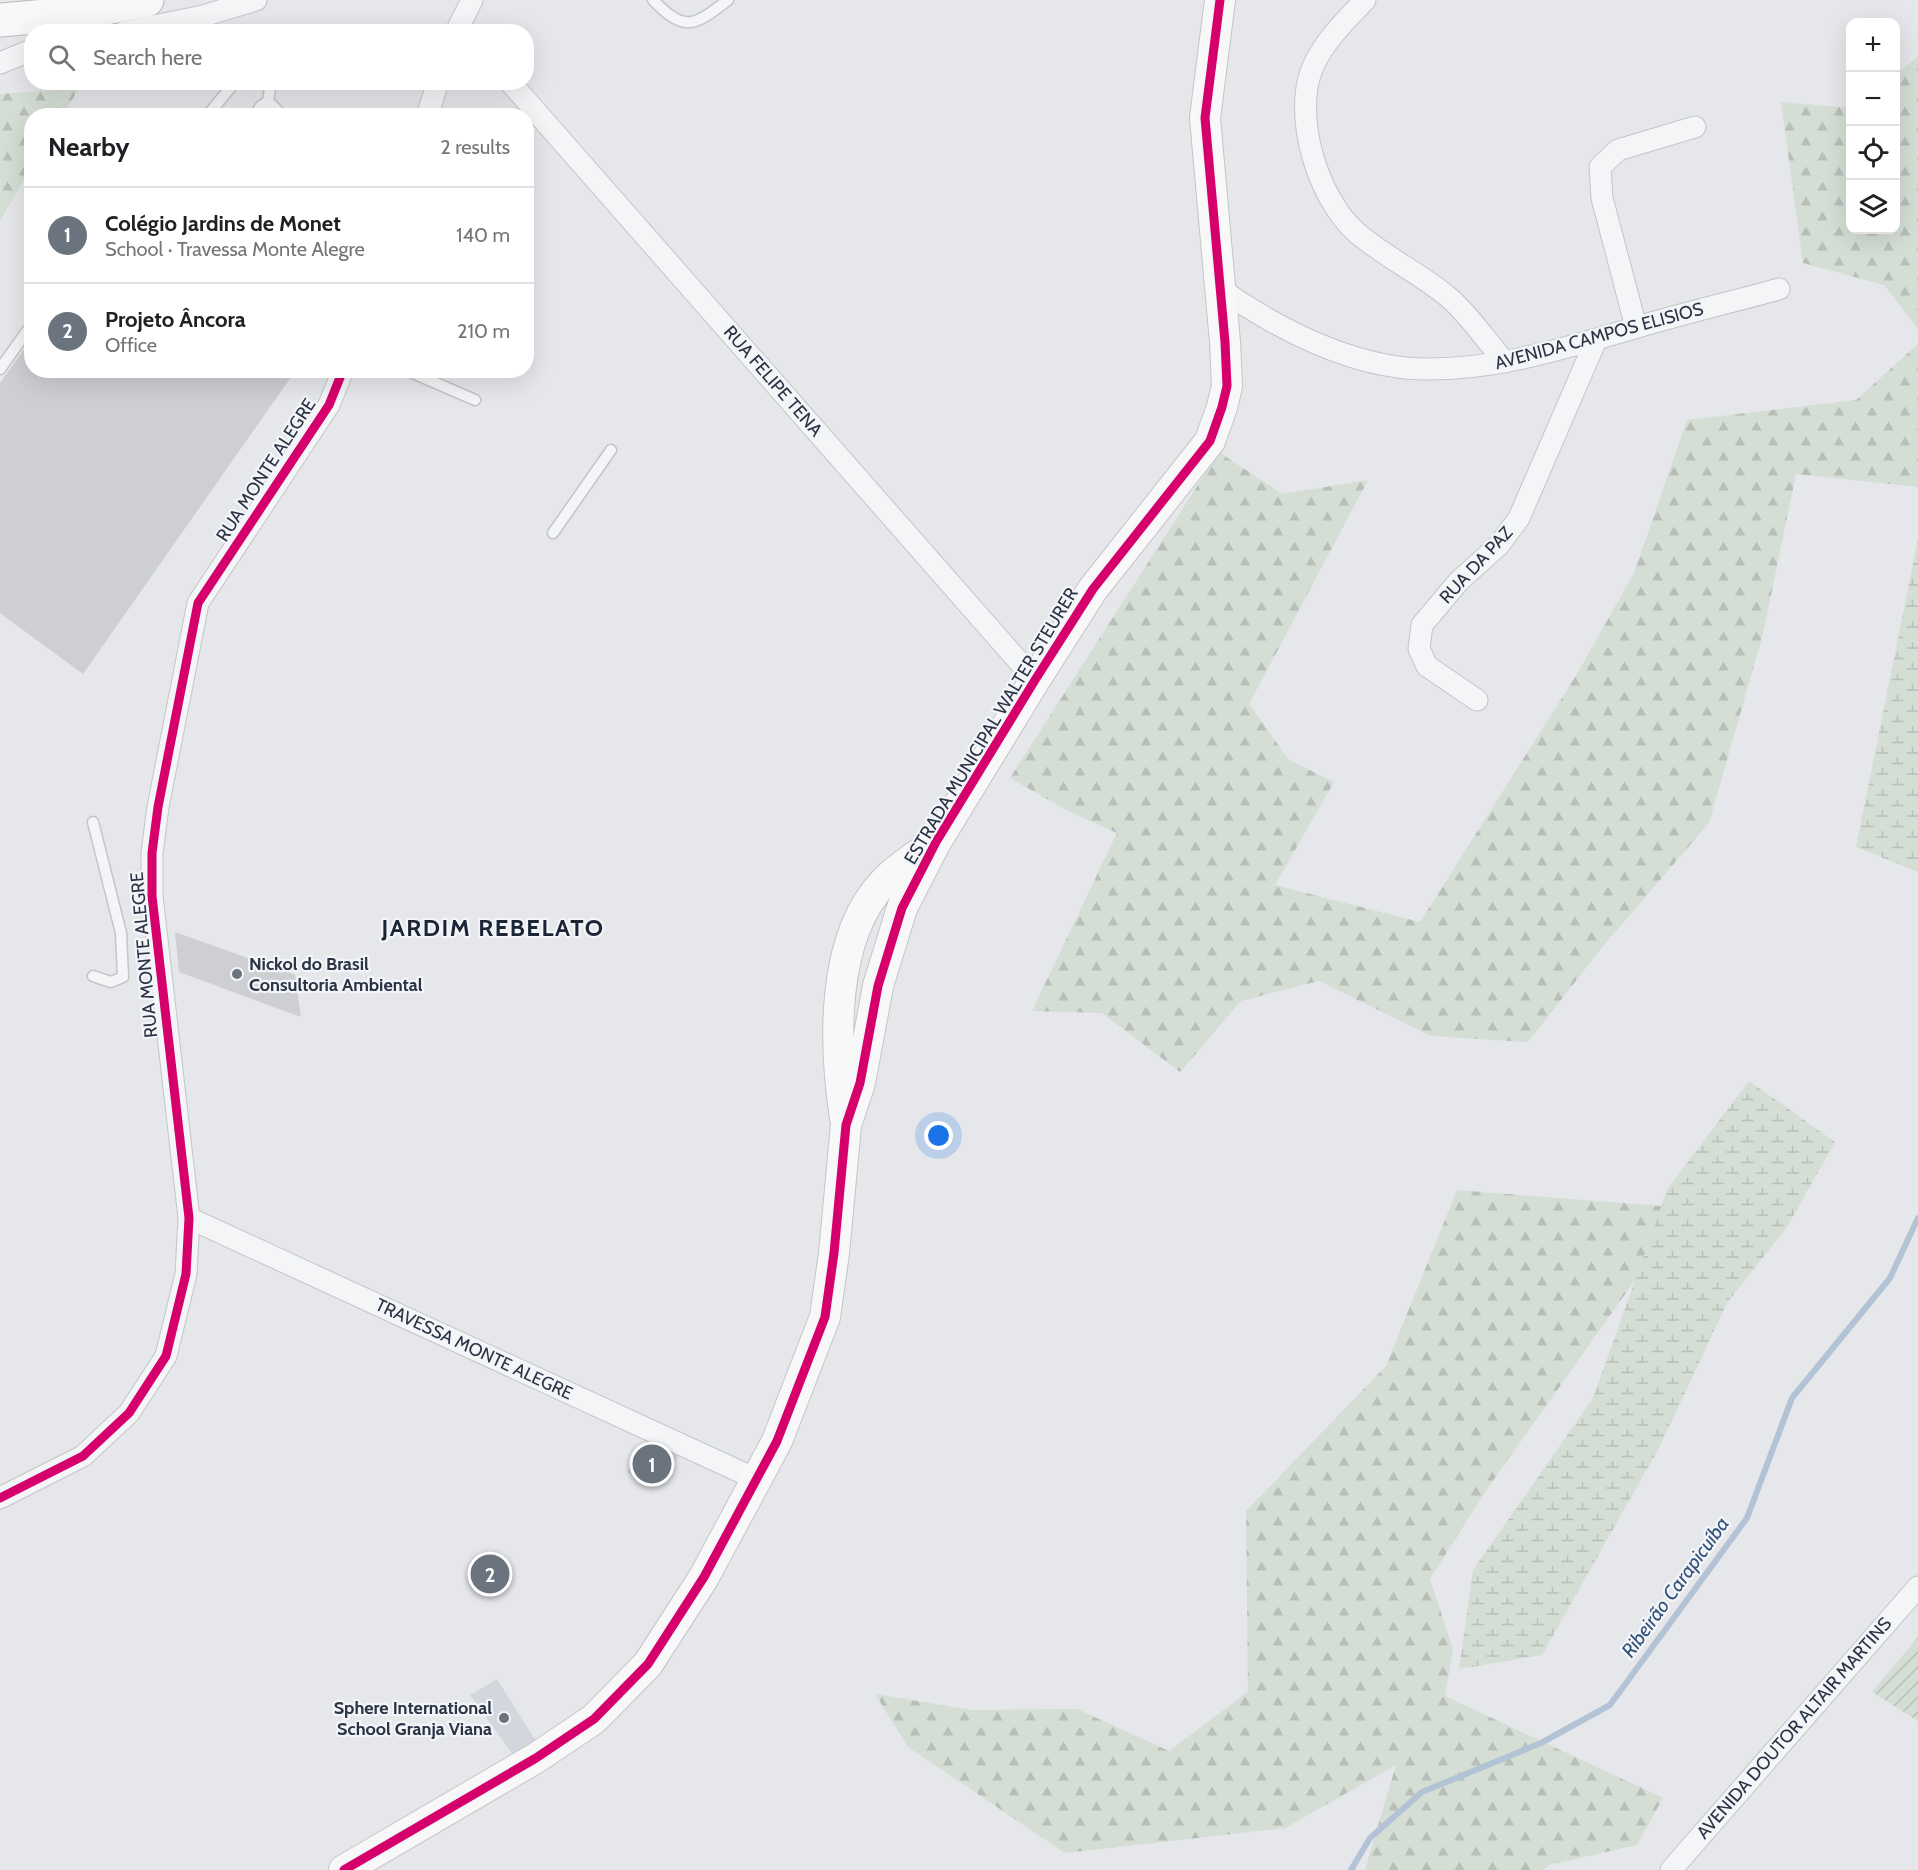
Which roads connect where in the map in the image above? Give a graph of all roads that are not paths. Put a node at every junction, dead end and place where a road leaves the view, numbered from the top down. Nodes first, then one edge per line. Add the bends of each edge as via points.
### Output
1 (147, 0) edge
2 (256, 0) edge
3 (472, 0) edge
4 (653, 0) edge
5 (728, 0) edge
6 (1220, 0) edge
7 (1365, 0) edge
8 (0, 20) edge
9 (164, 24) edge
10 (462, 24) edge
11 (24, 53) edge
12 (0, 63) edge
13 (228, 90) edge
14 (270, 90) edge
15 (435, 90) edge
16 (517, 90) edge
17 (268, 101) junction
18 (214, 108) edge
19 (259, 108) edge
20 (275, 108) edge
21 (430, 108) edge
22 (533, 108) edge
23 (534, 109) edge
24 (1695, 127) dead end
25 (1219, 288) junction
26 (1779, 289) dead end
27 (1636, 327) junction
28 (24, 335) edge
29 (1596, 340) junction
30 (1505, 362) junction
31 (0, 369) edge
32 (340, 378) edge
33 (425, 378) edge
34 (476, 400) dead end
35 (611, 450) dead end
36 (553, 533) dead end
37 (1035, 680) junction
38 (1478, 700) dead end
39 (93, 822) dead end
40 (936, 842) junction
41 (93, 976) dead end
42 (846, 1125) junction
43 (189, 1218) junction
44 (758, 1480) junction
45 (0, 1498) edge
46 (1918, 1587) edge
47 (344, 1870) edge
48 (1671, 1870) edge

1 - 8 highway via 80,13
2 - 9 street
3 - 10 street
4 - 5 lane via 670,17 687,24
6 - 25 street, ESTRADA MUNICIPAL WALTER STEURER via 1205,118
7 - 30 street via 1334,33 1312,69 1304,116 1316,166 1331,199 1356,232 1449,297
11 - 12 street
13 - 18 lane
14 - 17 lane
15 - 21 street
16 - 22 street, RUA FELIPE TENA
17 - 19 lane
17 - 20 lane
23 - 37 street, RUA FELIPE TENA
24 - 27 street via 1618,150 1600,167 1602,198
25 - 30 street, AVENIDA CAMPOS ELISIOS via 1254,313 1305,339 1373,362 1423,369
25 - 37 street, ESTRADA MUNICIPAL WALTER STEURER via 1227,386 1209,441 1093,590
26 - 27 street, AVENIDA CAMPOS ELISIOS
27 - 29 street, AVENIDA CAMPOS ELISIOS
28 - 31 lane
29 - 30 street, AVENIDA CAMPOS ELISIOS
29 - 38 street, RUA DA PAZ via 1519,518 1499,545 1459,581 1422,625 1419,649 1427,666
32 - 43 street, RUA MONTE ALEGRE via 329,405 198,603 158,807 152,896
33 - 34 lane
35 - 36 lane
37 - 40 street, ESTRADA MUNICIPAL WALTER STEURER
39 - 41 lane via 120,933 123,977 111,982
40 - 42 street, ESTRADA MUNICIPAL WALTER STEURER via 902,908 878,986 860,1083
40 - 42 street, ESTRADA MUNICIPAL WALTER STEURER via 884,881 850,944 842,974 837,1023
42 - 44 street, ESTRADA MUNICIPAL WALTER STEURER via 825,1317
43 - 44 street, TRAVESSA MONTE ALEGRE
43 - 45 street, RUA MONTE ALEGRE via 186,1274 166,1356 129,1413 83,1456
44 - 47 street, ESTRADA MUNICIPAL WALTER STEURER via 705,1577 648,1664 594,1719 526,1764
46 - 48 street, AVENIDA DOUTOR ALTAIR MARTINS

